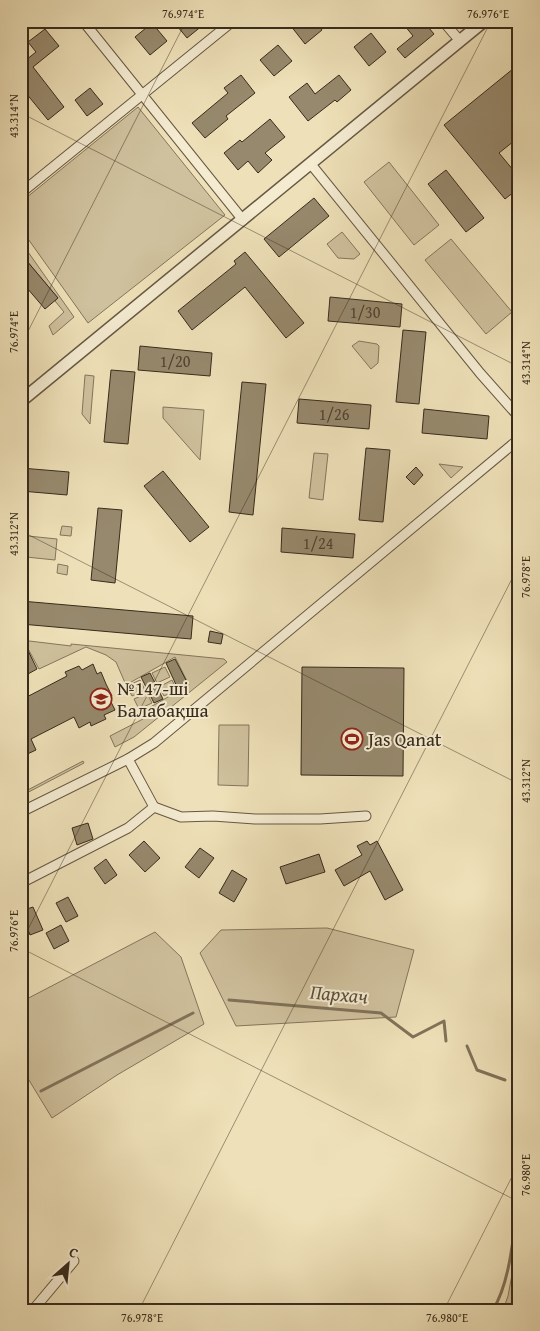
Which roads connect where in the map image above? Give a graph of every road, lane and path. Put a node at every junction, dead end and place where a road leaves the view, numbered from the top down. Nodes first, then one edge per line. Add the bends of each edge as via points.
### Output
1 (82, 21) edge
2 (233, 21) edge
3 (443, 21) edge
4 (484, 21) edge
5 (460, 41) junction
6 (142, 95) junction
7 (310, 163) junction
8 (21, 193) edge
9 (243, 220) junction
10 (21, 401) edge
11 (519, 418) edge
12 (519, 439) edge
13 (128, 759) junction
14 (154, 807) junction
15 (21, 812) edge
16 (366, 816) dead end
17 (21, 883) edge
18 (74, 1261) dead end
19 (33, 1310) edge

1 - 6 street
2 - 6 street
3 - 5 street
4 - 5 street
5 - 7 street
6 - 8 street
6 - 9 street
7 - 9 street
7 - 11 street
9 - 10 street
12 - 13 street via 203,703 154,743
13 - 14 street
13 - 15 street
14 - 16 street via 181,817 310,819
14 - 17 street via 128,828
18 - 19 street

